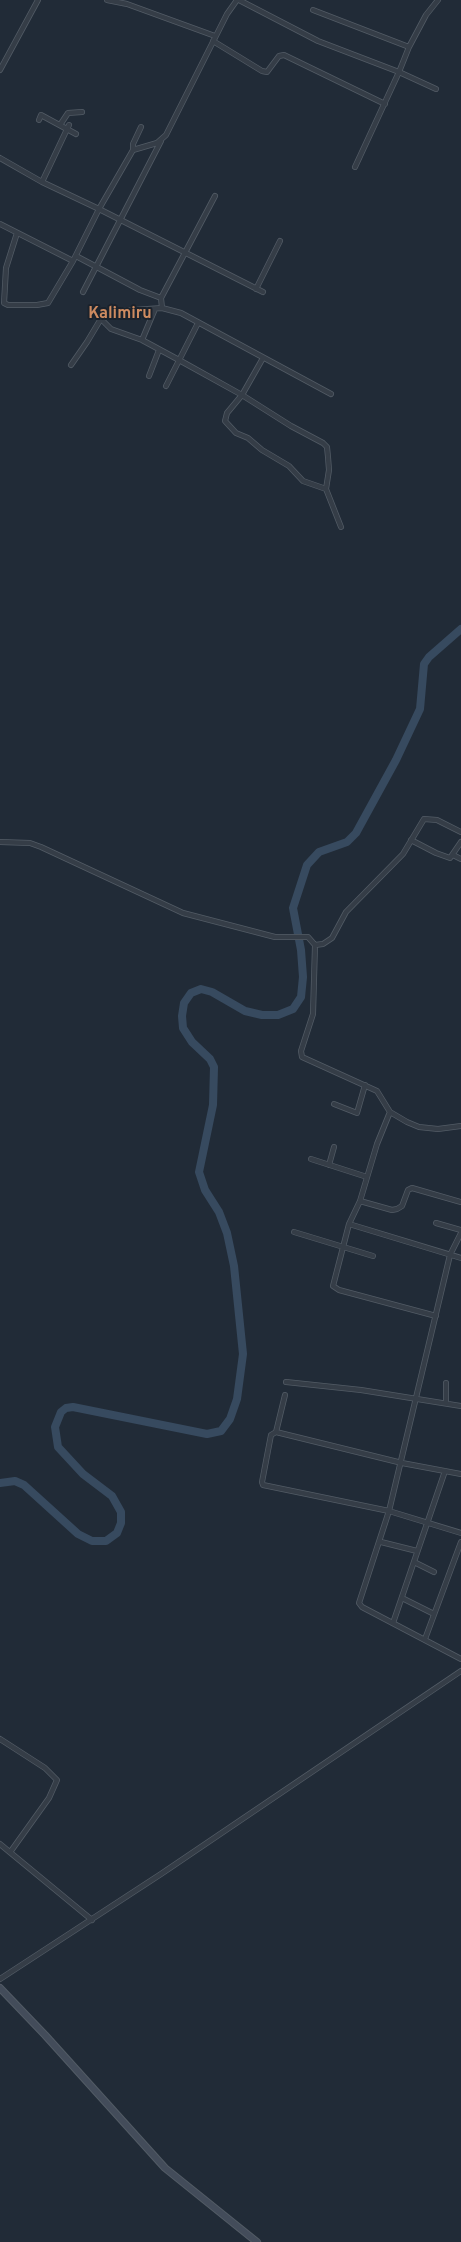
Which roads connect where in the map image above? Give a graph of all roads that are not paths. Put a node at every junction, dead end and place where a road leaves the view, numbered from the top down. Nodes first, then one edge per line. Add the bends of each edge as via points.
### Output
1 (38, 0) edge
2 (107, 0) edge
3 (238, 0) edge
4 (438, 0) edge
5 (120, 1) edge
6 (313, 10) dead end
7 (215, 36) junction
8 (213, 41) junction
9 (409, 47) junction
10 (0, 70) edge
11 (399, 72) junction
12 (436, 89) dead end
13 (385, 104) junction
14 (82, 112) dead end
15 (39, 120) dead end
16 (60, 125) junction
17 (68, 127) junction
18 (141, 127) dead end
19 (76, 134) dead end
20 (161, 140) junction
21 (133, 150) junction
22 (0, 158) edge
23 (355, 167) dead end
24 (42, 182) junction
25 (215, 196) dead end
26 (99, 209) junction
27 (121, 220) junction
28 (0, 224) edge
29 (17, 233) junction
30 (280, 241) dead end
31 (186, 253) junction
32 (75, 258) junction
33 (96, 266) junction
34 (256, 289) junction
35 (83, 292) dead end
36 (262, 292) dead end
37 (161, 298) junction
38 (162, 308) junction
39 (155, 309) junction
40 (101, 319) junction
41 (198, 323) junction
42 (142, 340) junction
43 (159, 350) junction
44 (263, 358) junction
45 (179, 360) junction
46 (71, 365) dead end
47 (149, 376) dead end
48 (166, 386) dead end
49 (331, 394) dead end
50 (242, 395) junction
51 (326, 489) junction
52 (341, 527) dead end
53 (461, 832) edge
54 (411, 840) junction
55 (0, 842) edge
56 (461, 842) edge
57 (453, 855) junction
58 (461, 860) edge
59 (315, 944) junction
60 (365, 1085) junction
61 (334, 1104) dead end
62 (390, 1112) junction
63 (461, 1126) edge
64 (334, 1147) dead end
65 (311, 1159) dead end
66 (329, 1164) junction
67 (367, 1177) junction
68 (360, 1202) junction
69 (461, 1202) edge
70 (349, 1224) junction
71 (436, 1224) dead end
72 (461, 1230) edge
73 (294, 1232) dead end
74 (461, 1234) edge
75 (341, 1247) junction
76 (450, 1255) junction
77 (373, 1256) dead end
78 (461, 1258) edge
79 (436, 1316) junction
80 (286, 1382) dead end
81 (446, 1383) dead end
82 (284, 1395) dead end
83 (417, 1399) junction
84 (446, 1403) junction
85 (461, 1406) edge
86 (276, 1432) junction
87 (402, 1463) junction
88 (445, 1471) junction
89 (461, 1474) edge
90 (389, 1511) junction
91 (426, 1523) junction
92 (461, 1533) edge
93 (381, 1542) junction
94 (461, 1542) edge
95 (417, 1551) junction
96 (414, 1562) junction
97 (434, 1572) dead end
98 (402, 1598) junction
99 (434, 1614) junction
100 (393, 1623) junction
101 (426, 1639) junction
102 (461, 1659) edge
103 (461, 1671) edge
104 (0, 1741) edge
105 (0, 1844) edge
106 (11, 1851) junction
107 (92, 1920) junction
108 (0, 1979) edge
109 (0, 1988) edge
110 (257, 2242) edge

1 - 10 street
2 - 5 street
3 - 7 street
3 - 11 street via 311,38
4 - 9 street via 426,15
5 - 7 street
6 - 9 street
7 - 8 street
8 - 13 street via 266,72 279,56 284,55
8 - 20 street via 166,135
9 - 11 street
11 - 12 street
11 - 13 street
13 - 23 street
14 - 16 street via 68,113
15 - 16 street via 41,115
16 - 17 street
17 - 19 street
17 - 24 street
18 - 21 street
20 - 21 street
20 - 27 street
21 - 26 street
22 - 24 street
24 - 26 street
25 - 31 street
26 - 27 street
26 - 32 street
27 - 31 street
27 - 33 street
28 - 29 street
29 - 32 street
29 - 32 street via 6,268 4,303 8,305 48,303
30 - 34 street
31 - 34 street
31 - 37 street
32 - 33 street
33 - 35 street
33 - 37 street via 140,290
34 - 36 street
37 - 38 street
38 - 39 street
38 - 41 street via 181,313
39 - 40 street via 106,311
39 - 42 street
40 - 42 street via 112,329
40 - 46 street
41 - 44 street
41 - 45 street
42 - 43 street
43 - 45 street
43 - 47 street
44 - 49 street
44 - 50 street
45 - 48 street
45 - 50 street
50 - 51 street via 325,445 329,470
50 - 51 street via 227,413 227,426 289,466 303,481
51 - 52 street
53 - 54 street via 438,820 427,818 422,820
54 - 57 street via 441,855 450,858
54 - 59 street via 400,858 346,912 332,938 323,944
55 - 59 street via 30,843 41,847 183,913 275,937 306,936
56 - 57 street
57 - 58 street
59 - 60 street via 313,1014 301,1055
60 - 61 street via 357,1113
60 - 62 street via 381,1096
62 - 63 street via 419,1127 438,1129
62 - 67 street
64 - 66 street
65 - 66 street
66 - 67 street
67 - 68 street
68 - 69 street via 397,1209 402,1206 408,1190 412,1188
68 - 70 street
70 - 75 street
70 - 76 street
71 - 72 street
73 - 75 street
74 - 76 street
75 - 77 street
75 - 79 street via 332,1284 335,1289
76 - 78 street
76 - 79 street
79 - 83 street
80 - 83 street
81 - 84 street
82 - 86 street
83 - 84 street
83 - 87 street
84 - 85 street
86 - 87 street
86 - 90 street via 271,1435 263,1485
87 - 88 street
87 - 90 street
88 - 89 street
88 - 91 street
90 - 91 street
90 - 93 street
91 - 92 street
91 - 95 street
93 - 95 street
93 - 100 street via 360,1604 362,1608
94 - 99 street
95 - 96 street
96 - 97 street
96 - 98 street
98 - 99 street
98 - 100 street
99 - 101 street
100 - 101 street
101 - 102 street
103 - 107 street
104 - 106 street via 45,1768 58,1780 49,1798
105 - 106 street
106 - 107 street
107 - 108 street
109 - 110 street via 45,2034 165,2168

